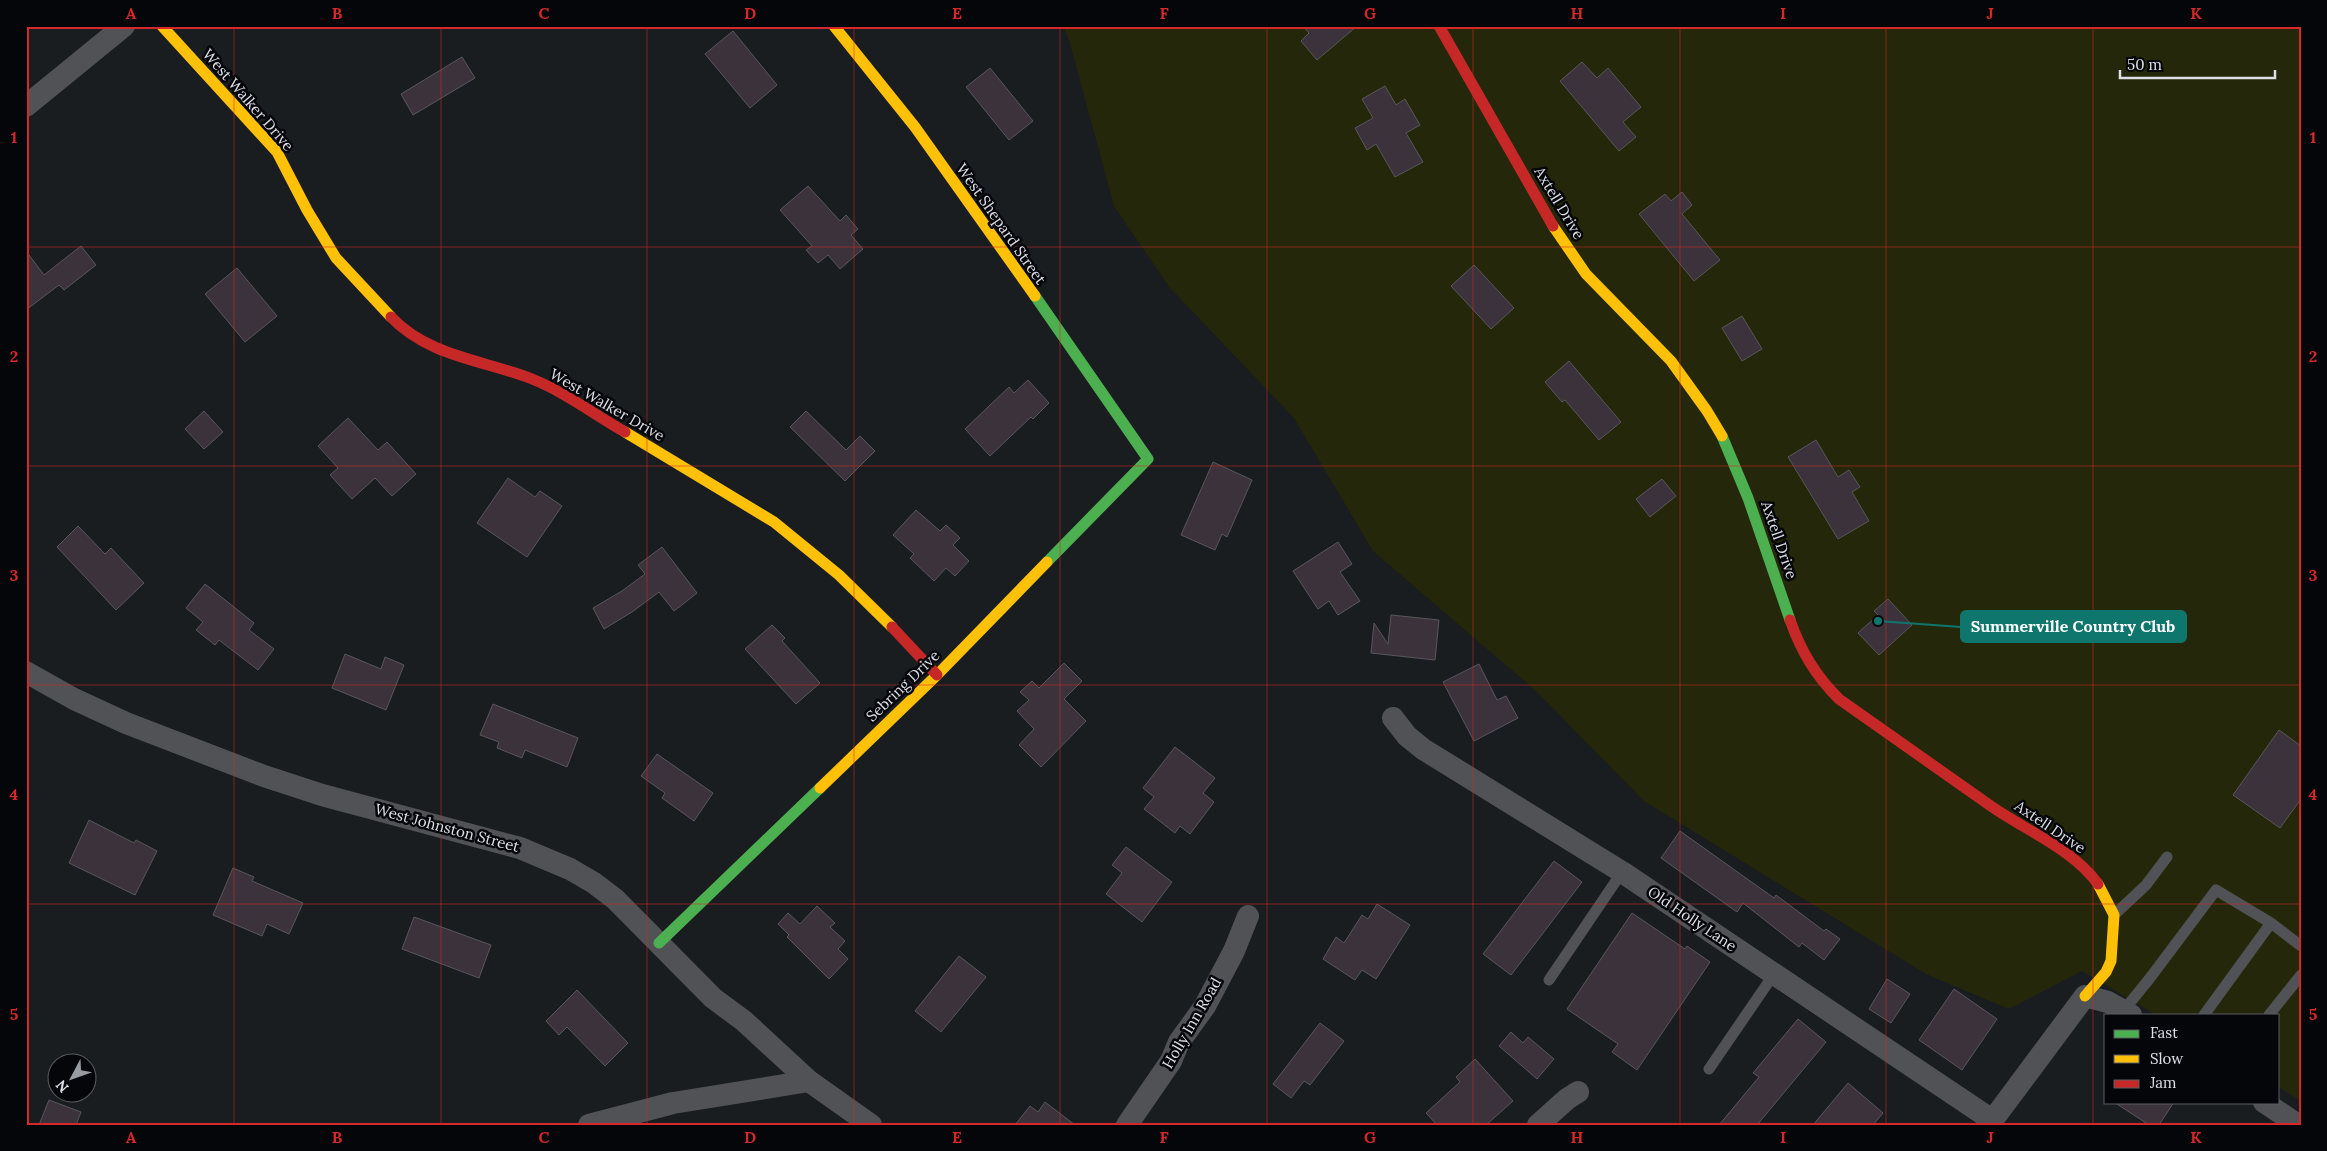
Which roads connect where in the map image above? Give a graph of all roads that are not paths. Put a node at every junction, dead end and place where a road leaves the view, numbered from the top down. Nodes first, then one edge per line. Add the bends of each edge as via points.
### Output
1 (124, 26) edge
2 (162, 26) edge
3 (834, 26) edge
4 (1439, 26) edge
5 (26, 106) edge
6 (1136, 444) joint
7 (26, 672) edge
8 (936, 675) junction
9 (1393, 718) dead end
10 (2168, 857) dead end
11 (1622, 872) junction
12 (2114, 915) junction
13 (1248, 916) dead end
14 (2271, 923) junction
15 (659, 943) junction
16 (2301, 946) edge
17 (1774, 974) junction
18 (2301, 975) edge
19 (1549, 980) dead end
20 (2085, 996) junction
21 (2127, 1012) edge
22 (2205, 1014) edge
23 (2270, 1014) edge
24 (1708, 1069) dead end
25 (809, 1081) junction
26 (1578, 1092) dead end
27 (2267, 1104) edge
28 (1990, 1122) edge
29 (589, 1125) edge
30 (871, 1125) edge
31 (1127, 1125) edge
32 (1538, 1125) edge
33 (2298, 1125) edge

1 - 5 street
2 - 8 street, West Walker Drive via 277,152 336,258 396,322 423,342 455,356 550,387 774,522 807,546
3 - 6 street, West Shepard Street via 923,136
4 - 12 street, Axtell Drive via 1552,225 1586,274 1671,361 1723,438 1748,498 1797,640 1822,682 1839,699 1916,754 2079,864 2101,888
6 - 8 street, Sebring Drive via 1148,459
7 - 15 street, West Johnston Street via 126,723 264,776 546,857 594,883
8 - 15 street, Sebring Drive
9 - 11 street, Old Holly Lane via 1423,749
10 - 12 lane via 2146,885
11 - 17 street, Old Holly Lane
11 - 19 lane
12 - 20 street, Axtell Drive via 2111,961 2106,972
13 - 31 street, Holly Inn Road via 1205,1006
14 - 16 lane
14 - 21 lane via 2216,890
14 - 22 lane
15 - 25 street, West Johnston Street via 714,998
17 - 24 lane
17 - 28 street, Old Holly Lane
18 - 23 lane
20 - 21 street via 2108,1002
20 - 28 street
25 - 29 street via 673,1103
25 - 30 street, West Johnston Street
26 - 32 street
27 - 33 street

